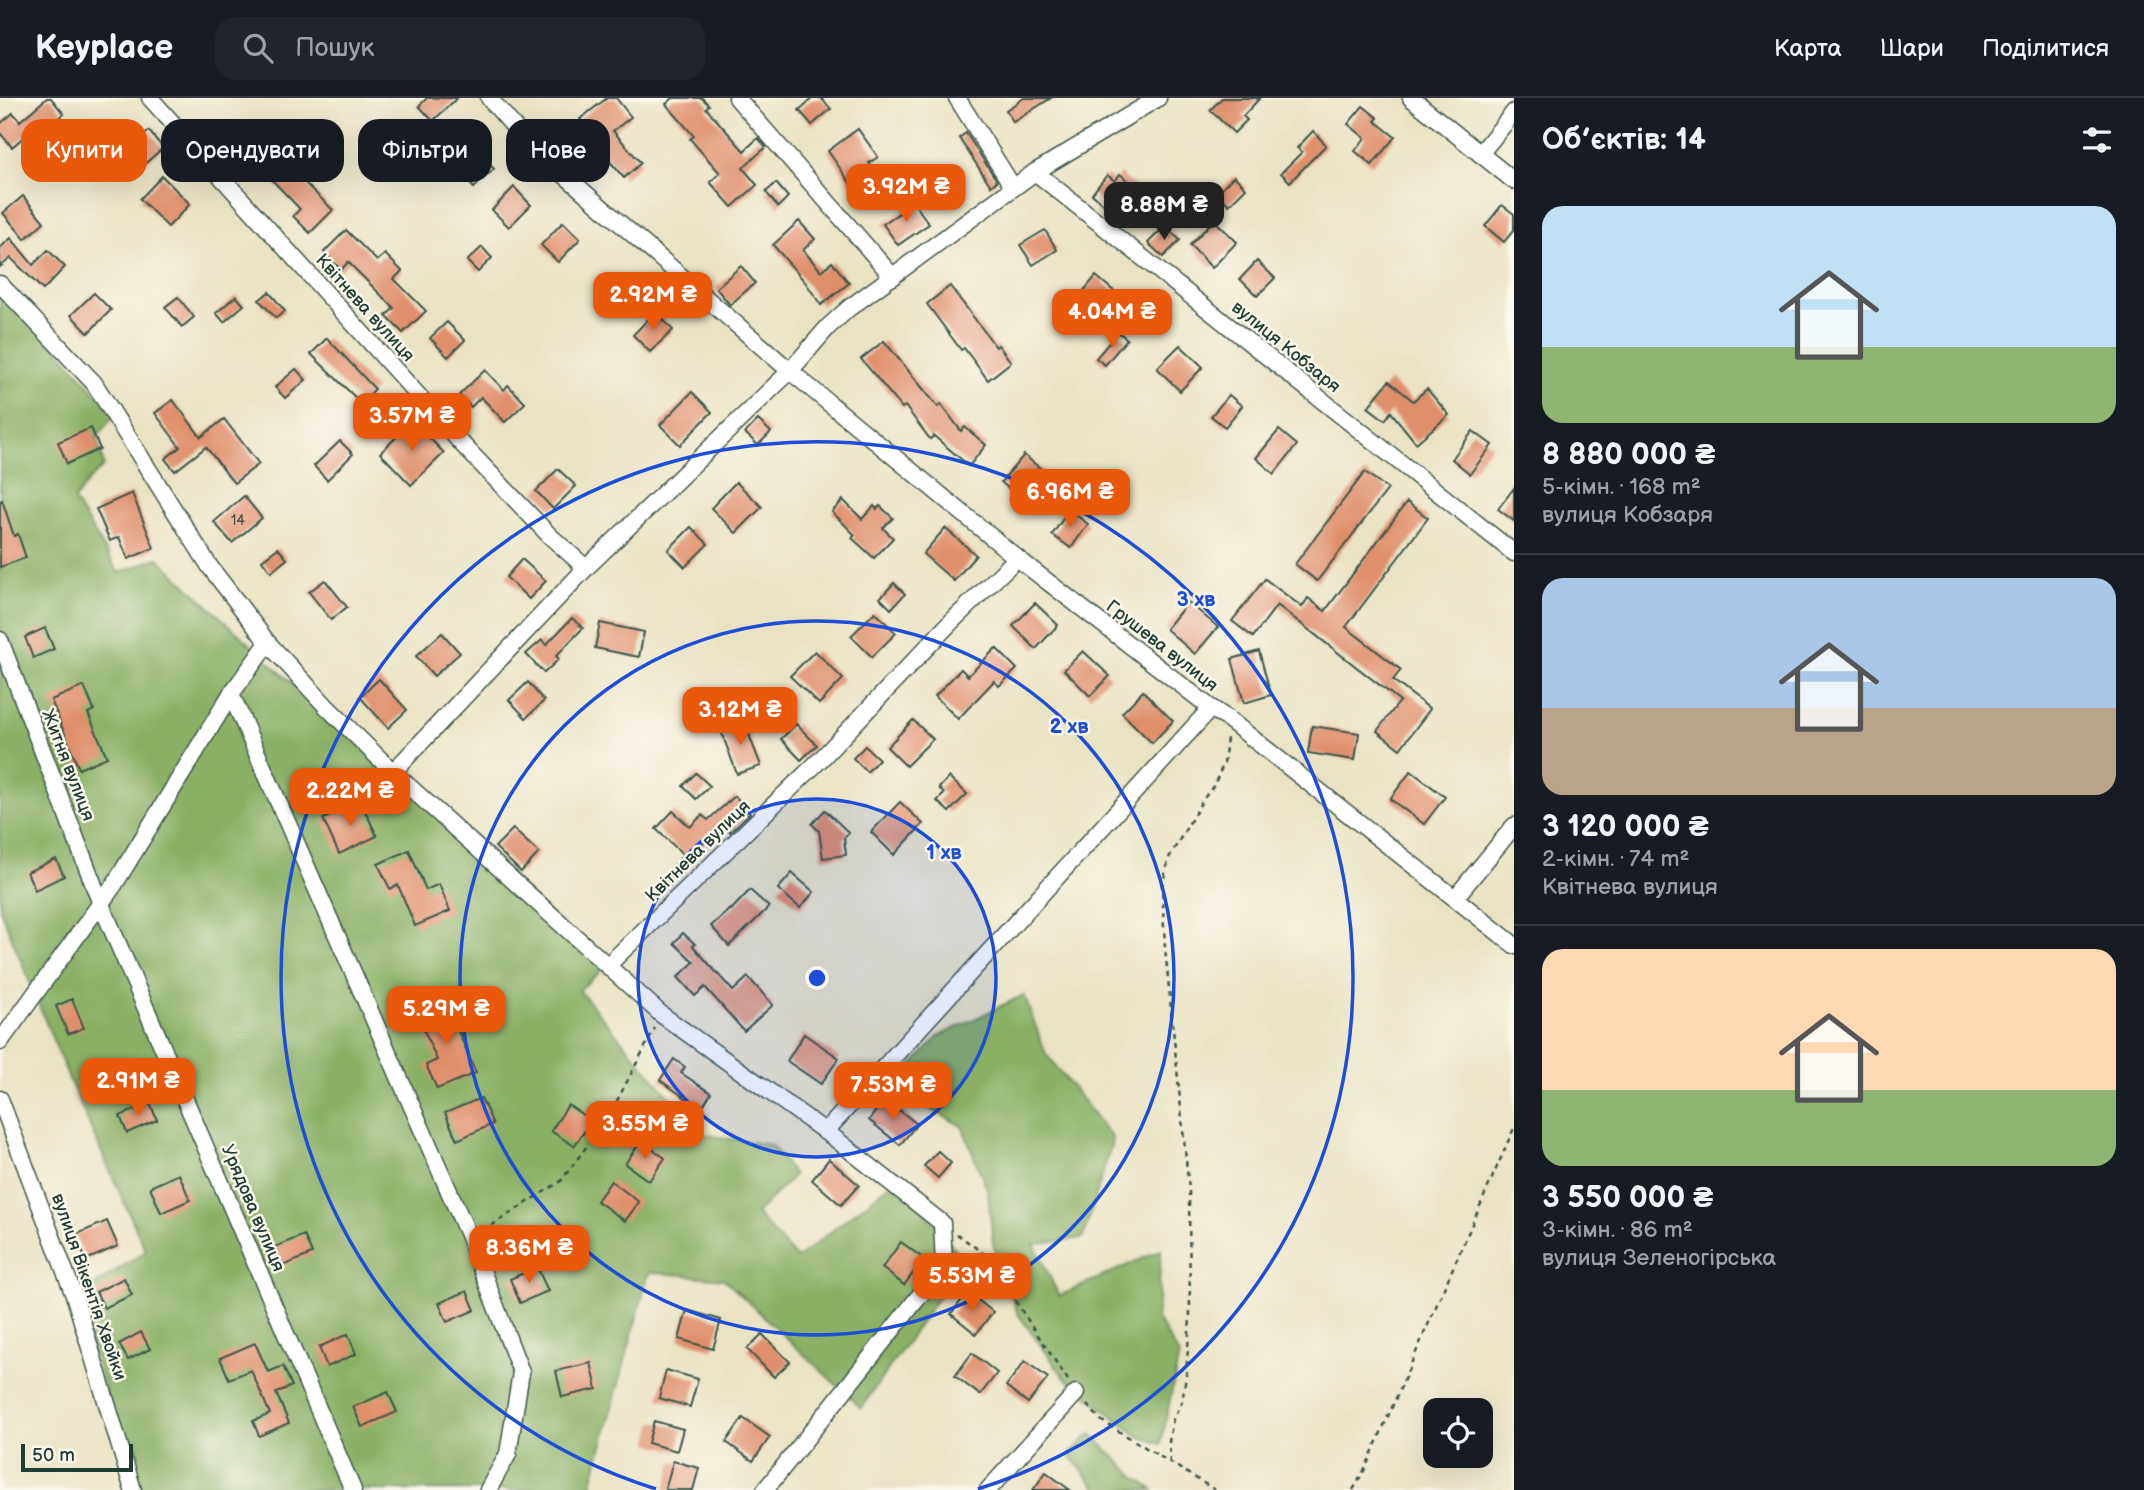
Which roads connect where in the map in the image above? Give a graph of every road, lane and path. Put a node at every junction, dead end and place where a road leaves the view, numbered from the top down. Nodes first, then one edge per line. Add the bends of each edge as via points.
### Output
1 (150, 98) edge
2 (489, 98) edge
3 (737, 98) edge
4 (957, 98) edge
5 (1158, 98) edge
6 (1411, 98) edge
7 (1514, 112) edge
8 (1480, 154) junction
9 (1035, 172) junction
10 (1514, 181) edge
11 (1013, 187) junction
12 (893, 277) junction
13 (0, 284) edge
14 (790, 371) junction
15 (1514, 553) edge
16 (1017, 558) junction
17 (586, 568) junction
18 (0, 640) edge
19 (268, 643) junction
20 (231, 694) junction
21 (1210, 708) junction
22 (1228, 719) junction
23 (393, 772) junction
24 (1514, 826) edge
25 (1455, 898) junction
26 (101, 904) junction
27 (1514, 945) edge
28 (608, 965) junction
29 (662, 1015) junction
30 (0, 1042) edge
31 (0, 1099) edge
32 (1514, 1128) edge
33 (825, 1132) junction
34 (942, 1223) junction
35 (470, 1239) junction
36 (1076, 1393) junction
37 (1170, 1463) junction
38 (133, 1490) edge
39 (353, 1490) edge
40 (488, 1490) edge
41 (765, 1490) edge
42 (988, 1490) edge
43 (1215, 1490) edge
44 (1353, 1490) edge

1 - 17 street, Квітнева вулиця via 462,444
2 - 14 street, Грушева вулиця via 530,145
3 - 12 street
4 - 11 street
5 - 9 street
6 - 8 street
7 - 8 street
8 - 10 street
9 - 11 street
9 - 15 street, вулиця Кобзаря
11 - 12 street
12 - 14 street via 828,327
13 - 19 street via 94,383 210,567
14 - 16 street, Грушева вулиця
14 - 17 street
16 - 21 street, Грушева вулиця
16 - 28 street, Квітнева вулиця via 821,759
17 - 23 street
18 - 26 street, Житня вулиця
19 - 20 street
19 - 23 street
20 - 26 street
20 - 35 street
21 - 22 street, Грушева вулиця
21 - 33 street
22 - 25 street, Грушева вулиця
22 - 37 path via 1224,763 1169,858 1162,886 1190,1226 1186,1377 1182,1402 1172,1419
23 - 28 street
24 - 25 street
25 - 27 street, Грушева вулиця
26 - 30 street
26 - 39 street, Урядова вулиця
28 - 29 street
29 - 33 street
29 - 35 path via 608,1118 561,1181
31 - 38 street, вулиця Вікентія Хвойки via 75,1298
32 - 44 path
33 - 34 street
34 - 36 path via 984,1252
34 - 41 street via 944,1265
35 - 40 street via 521,1372 508,1454
36 - 37 path via 1102,1421
36 - 42 street
37 - 43 path

